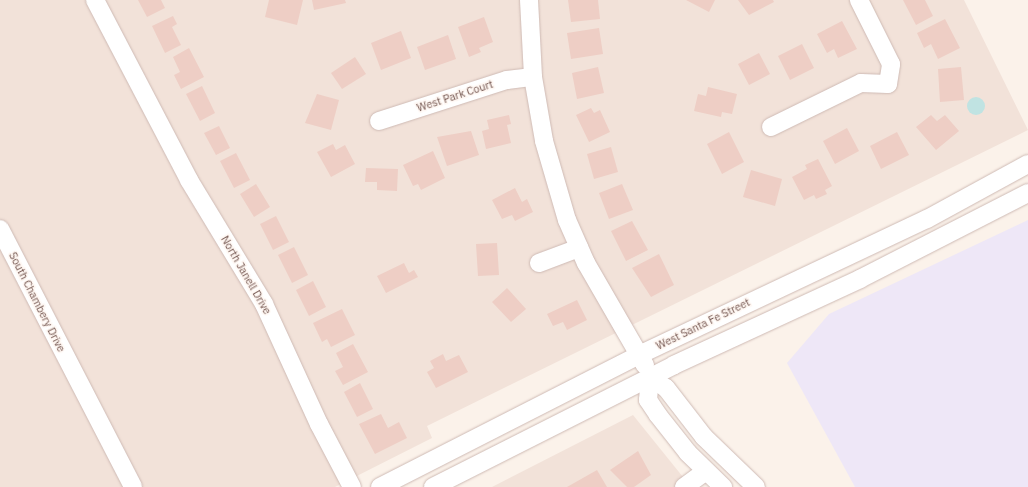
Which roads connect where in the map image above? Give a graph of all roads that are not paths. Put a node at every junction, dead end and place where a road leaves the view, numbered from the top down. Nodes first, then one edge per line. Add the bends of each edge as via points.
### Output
1 (95, 0) edge
2 (529, 0) edge
3 (860, 0) edge
4 (533, 77) junction
5 (379, 121) dead end
6 (771, 127) dead end
7 (1028, 164) edge
8 (1028, 193) edge
9 (0, 229) edge
10 (579, 248) junction
11 (539, 263) dead end
12 (641, 354) junction
13 (650, 377) junction
14 (706, 471) junction
15 (133, 487) edge
16 (352, 487) edge
17 (380, 487) edge
18 (433, 487) edge
19 (684, 487) edge
20 (723, 487) edge
21 (756, 487) edge

1 - 16 street, North Janell Drive via 189,180 264,304 319,424
2 - 4 street
3 - 6 street via 891,64 888,84 861,83
4 - 5 street, West Park Court via 507,80
4 - 10 street via 544,141
7 - 12 street, West Santa Fe Street via 920,222
8 - 13 street via 860,279
9 - 15 street, South Chambery Drive
10 - 11 street
10 - 12 street
12 - 13 street
12 - 17 street, West Santa Fe Street
13 - 14 street via 648,400 673,436
13 - 18 street
13 - 21 street via 666,388 704,437
14 - 19 street
14 - 20 street

